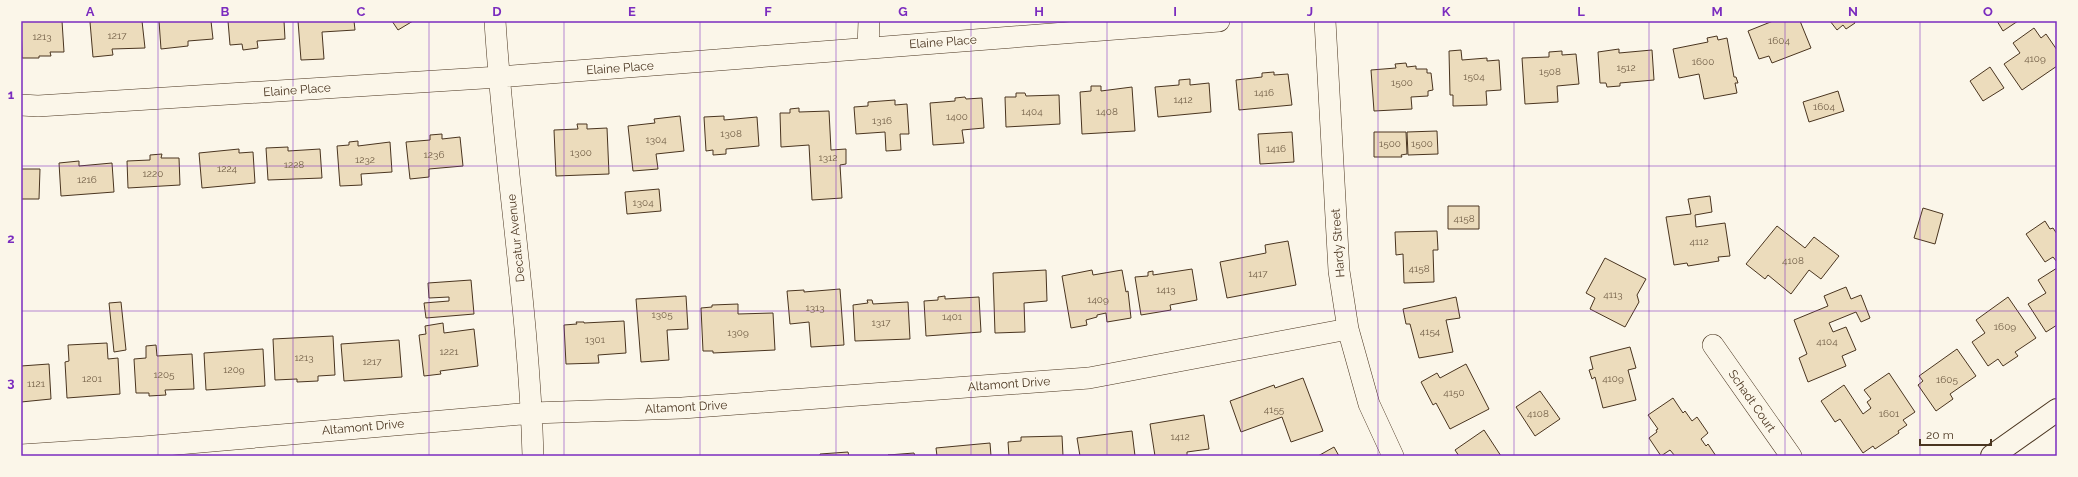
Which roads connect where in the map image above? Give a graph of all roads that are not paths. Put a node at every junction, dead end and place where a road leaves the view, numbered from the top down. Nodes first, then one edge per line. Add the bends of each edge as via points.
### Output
1 (495, 21) edge
2 (869, 21) edge
3 (1219, 21) edge
4 (1325, 21) edge
5 (868, 48) junction
6 (499, 77) junction
7 (21, 105) edge
8 (1348, 329) junction
9 (1713, 345) dead end
10 (2057, 410) edge
11 (532, 412) junction
12 (21, 455) edge
13 (533, 456) edge
14 (1393, 456) edge
15 (1791, 456) edge
16 (1992, 456) edge

1 - 6 street, Decatur Avenue
2 - 5 street
3 - 5 street, Elaine Place
4 - 8 street, Hardy Street via 1339,271
5 - 6 street, Elaine Place
6 - 7 street, Elaine Place
6 - 11 street, Decatur Avenue
8 - 11 street, Altamont Drive via 1089,378 682,408
8 - 14 street, Hardy Street via 1369,404
9 - 15 street, Schadt Court
10 - 16 main road
11 - 12 street, Altamont Drive via 143,447
11 - 13 street, Decatur Avenue

